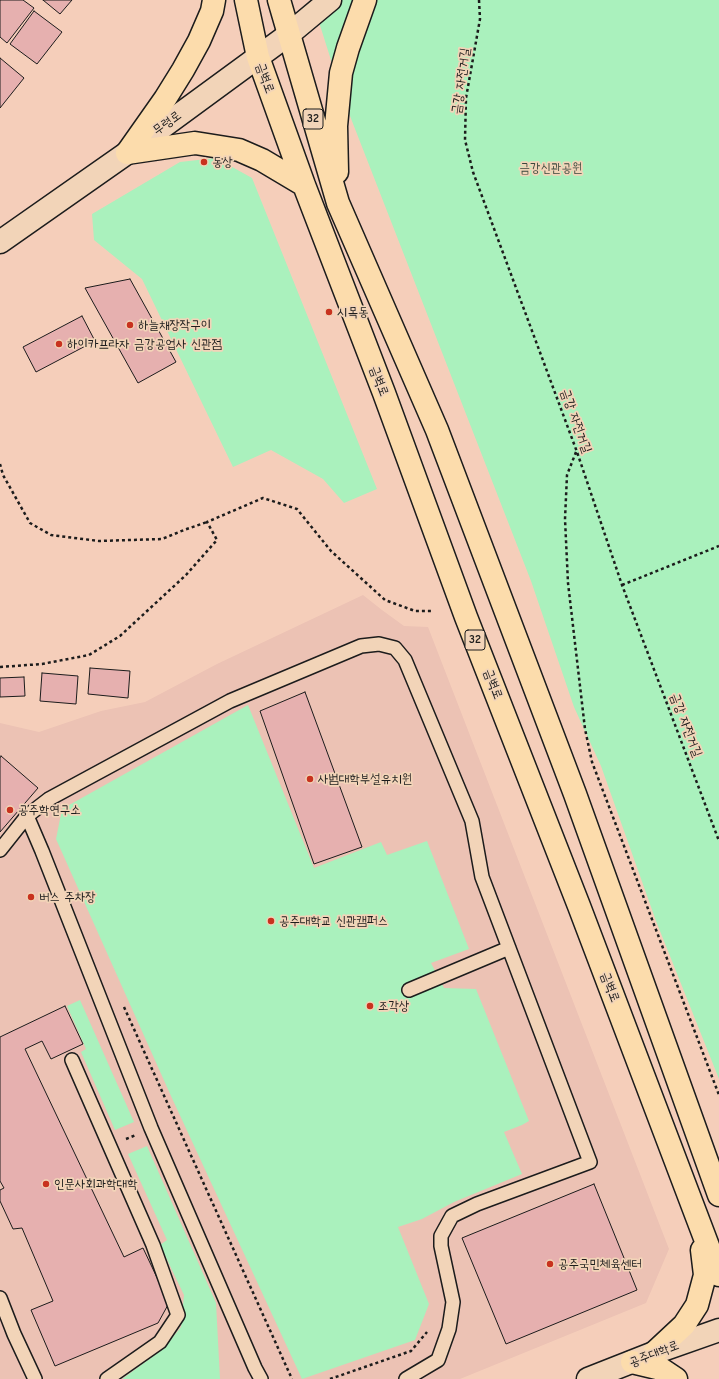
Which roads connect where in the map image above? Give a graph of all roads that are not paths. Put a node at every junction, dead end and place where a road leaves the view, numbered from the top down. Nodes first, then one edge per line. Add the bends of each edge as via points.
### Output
1 (214, 0) edge
2 (246, 0) edge
3 (279, 0) edge
4 (330, 0) edge
5 (365, 0) edge
6 (288, 35) junction
7 (258, 57) junction
8 (127, 153) junction
9 (304, 185) junction
10 (338, 203) junction
11 (0, 242) edge
12 (27, 816) junction
13 (0, 850) edge
14 (509, 948) junction
15 (410, 990) dead end
16 (72, 1060) dead end
17 (719, 1195) edge
18 (700, 1224) junction
19 (719, 1275) edge
20 (0, 1298) edge
21 (719, 1330) edge
22 (654, 1353) junction
23 (632, 1362) junction
24 (36, 1379) edge
25 (107, 1379) edge
26 (261, 1379) edge
27 (406, 1379) edge
28 (588, 1379) edge
29 (676, 1379) edge

1 - 8 main road via 212,11 183,70
2 - 7 main road, 금벽로 / 32
3 - 6 main road, 32
4 - 6 main road, 무령로
5 - 10 main road via 341,73 336,126
6 - 7 main road, 무령로
6 - 10 main road, 32
7 - 8 main road, 무령로
7 - 9 main road, 금벽로 / 32
8 - 9 main road via 196,143 239,150 262,160
8 - 11 main road, 무령로
9 - 18 main road, 금벽로 / 32 via 466,617
10 - 17 main road, 32 via 437,430 457,482 575,794
12 - 13 lane
12 - 14 lane via 49,799 230,701 361,646 385,645 395,648 405,660 472,820 482,877
12 - 26 lane via 152,1128
14 - 15 lane
14 - 27 lane via 590,1162 477,1204 452,1216 441,1236 453,1302 449,1329 438,1360
16 - 25 lane via 153,1245 178,1315 160,1342
18 - 19 main road, 금벽로 / 32
18 - 22 main road via 706,1275 697,1304 684,1325
20 - 24 lane
21 - 22 main road, 공주대학로
22 - 23 main road, 공주대학로
23 - 28 main road, 공주대학로
23 - 29 main road via 661,1369

